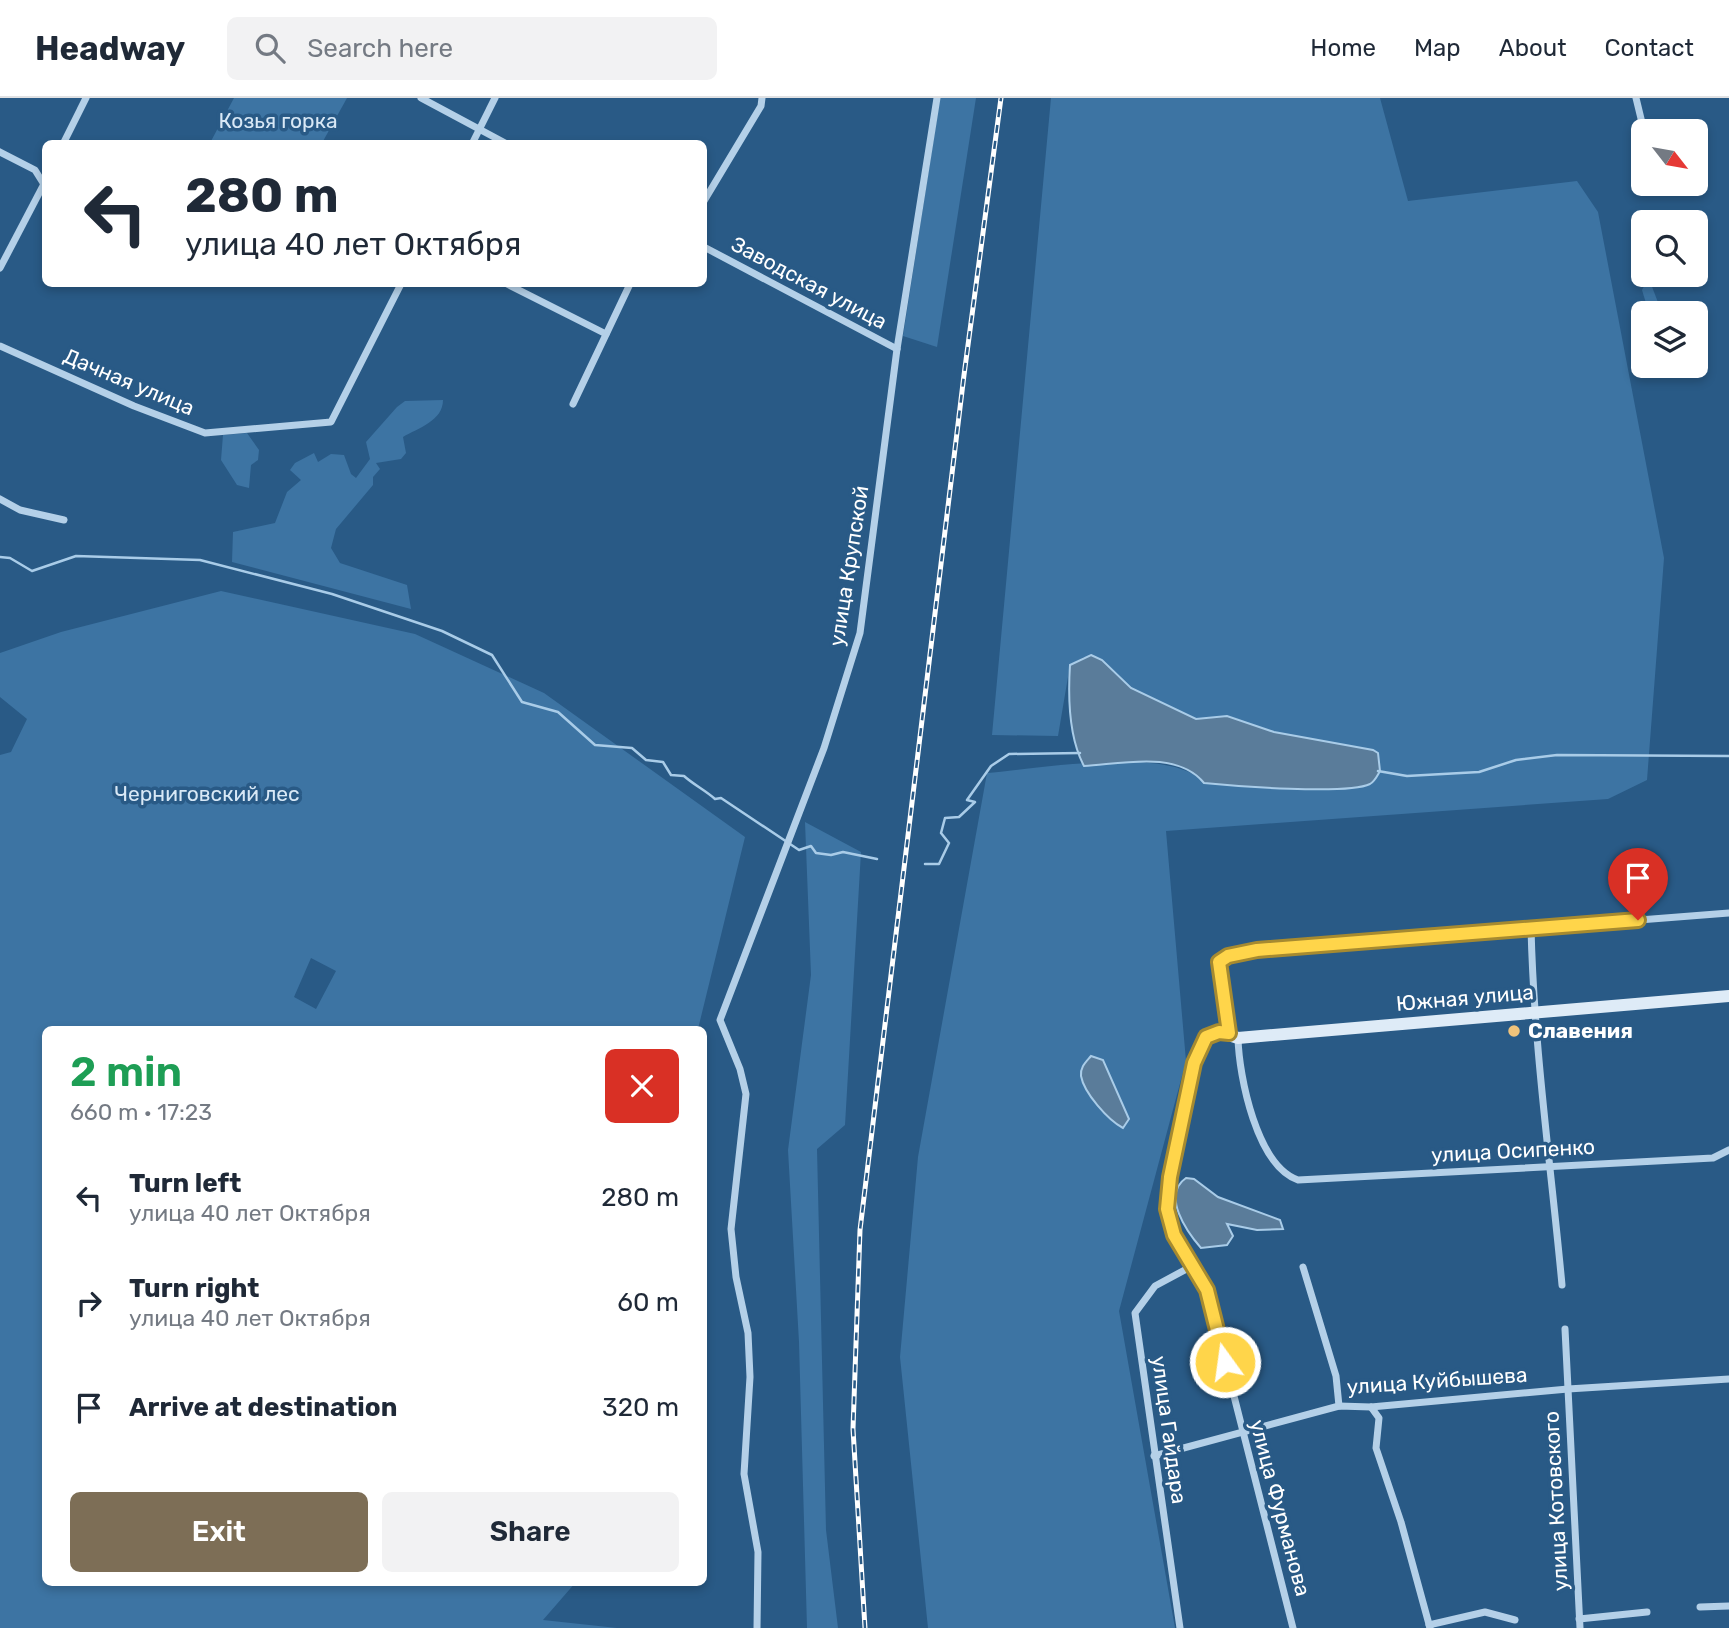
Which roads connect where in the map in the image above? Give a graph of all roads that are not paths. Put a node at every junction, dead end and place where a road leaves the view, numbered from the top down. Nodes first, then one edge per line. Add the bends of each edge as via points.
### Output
1 (86, 98) edge
2 (421, 98) edge
3 (495, 98) edge
4 (762, 98) edge
5 (937, 98) edge
6 (1636, 98) edge
7 (1641, 119) edge
8 (480, 129) junction
9 (65, 140) edge
10 (474, 140) edge
11 (501, 140) edge
12 (0, 152) edge
13 (42, 179) edge
14 (42, 189) edge
15 (707, 196) edge
16 (707, 249) edge
17 (0, 268) edge
18 (399, 287) edge
19 (513, 287) edge
20 (629, 287) edge
21 (606, 334) junction
22 (0, 346) edge
23 (897, 349) junction
24 (573, 404) dead end
25 (0, 499) edge
26 (64, 520) dead end
27 (1729, 913) edge
28 (1531, 928) junction
29 (1729, 996) edge
30 (1533, 1012) junction
31 (1234, 1035) junction
32 (1206, 1037) joint
33 (1729, 1150) edge
34 (1551, 1167) junction
35 (1194, 1265) junction
36 (1303, 1267) dead end
37 (1562, 1285) dead end
38 (1565, 1329) dead end
39 (1729, 1379) edge
40 (1568, 1389) junction
41 (1339, 1406) junction
42 (1371, 1407) junction
43 (1242, 1434) junction
44 (1153, 1457) junction
45 (1729, 1606) edge
46 (1700, 1607) dead end
47 (1647, 1612) dead end
48 (1579, 1619) junction
49 (1515, 1620) dead end
50 (1429, 1626) edge
51 (757, 1628) edge
52 (1180, 1628) edge
53 (1293, 1628) edge
54 (1580, 1628) edge

1 - 9 street
2 - 8 street
3 - 8 street
4 - 15 street
5 - 23 street, улица Крупской
6 - 7 street
8 - 10 street
8 - 11 street
12 - 13 street via 35,170
14 - 17 street
16 - 23 street, Заводская улица
18 - 22 street, Дачная улица via 331,422 205,433
19 - 21 street
20 - 21 street
21 - 24 street
23 - 51 street, улица Крупской via 860,634 824,748 720,1020 746,1094 731,1229 748,1333 744,1474 758,1552
25 - 26 street via 20,510
27 - 28 street
28 - 30 street
28 - 31 street via 1228,956 1219,962
29 - 30 street, Южная улица
30 - 31 street, Южная улица
30 - 34 street
31 - 32 street, Южная улица via 1219,1032
31 - 34 street, улица Осипенко via 1266,1150 1282,1172 1298,1180
32 - 35 street, улица Фурманова via 1194,1063 1167,1209 1174,1235
33 - 34 street, улица Осипенко via 1713,1158
34 - 37 street
35 - 43 street, улица Фурманова via 1207,1290
35 - 44 street, улица Гайдара via 1155,1286 1135,1313
36 - 41 street via 1336,1376
38 - 40 street, улица Котовского
39 - 40 street, улица Куйбышева
40 - 42 street, улица Куйбышева
40 - 48 street, улица Котовского
41 - 42 street, улица Куйбышева
41 - 43 street, улица Куйбышева
42 - 50 street via 1379,1418 1376,1448
43 - 44 street, улица Куйбышева
43 - 53 street, улица Фурманова
44 - 52 street, улица Гайдара
45 - 46 street
47 - 48 street
48 - 54 street, улица Котовского
49 - 50 street via 1485,1612

